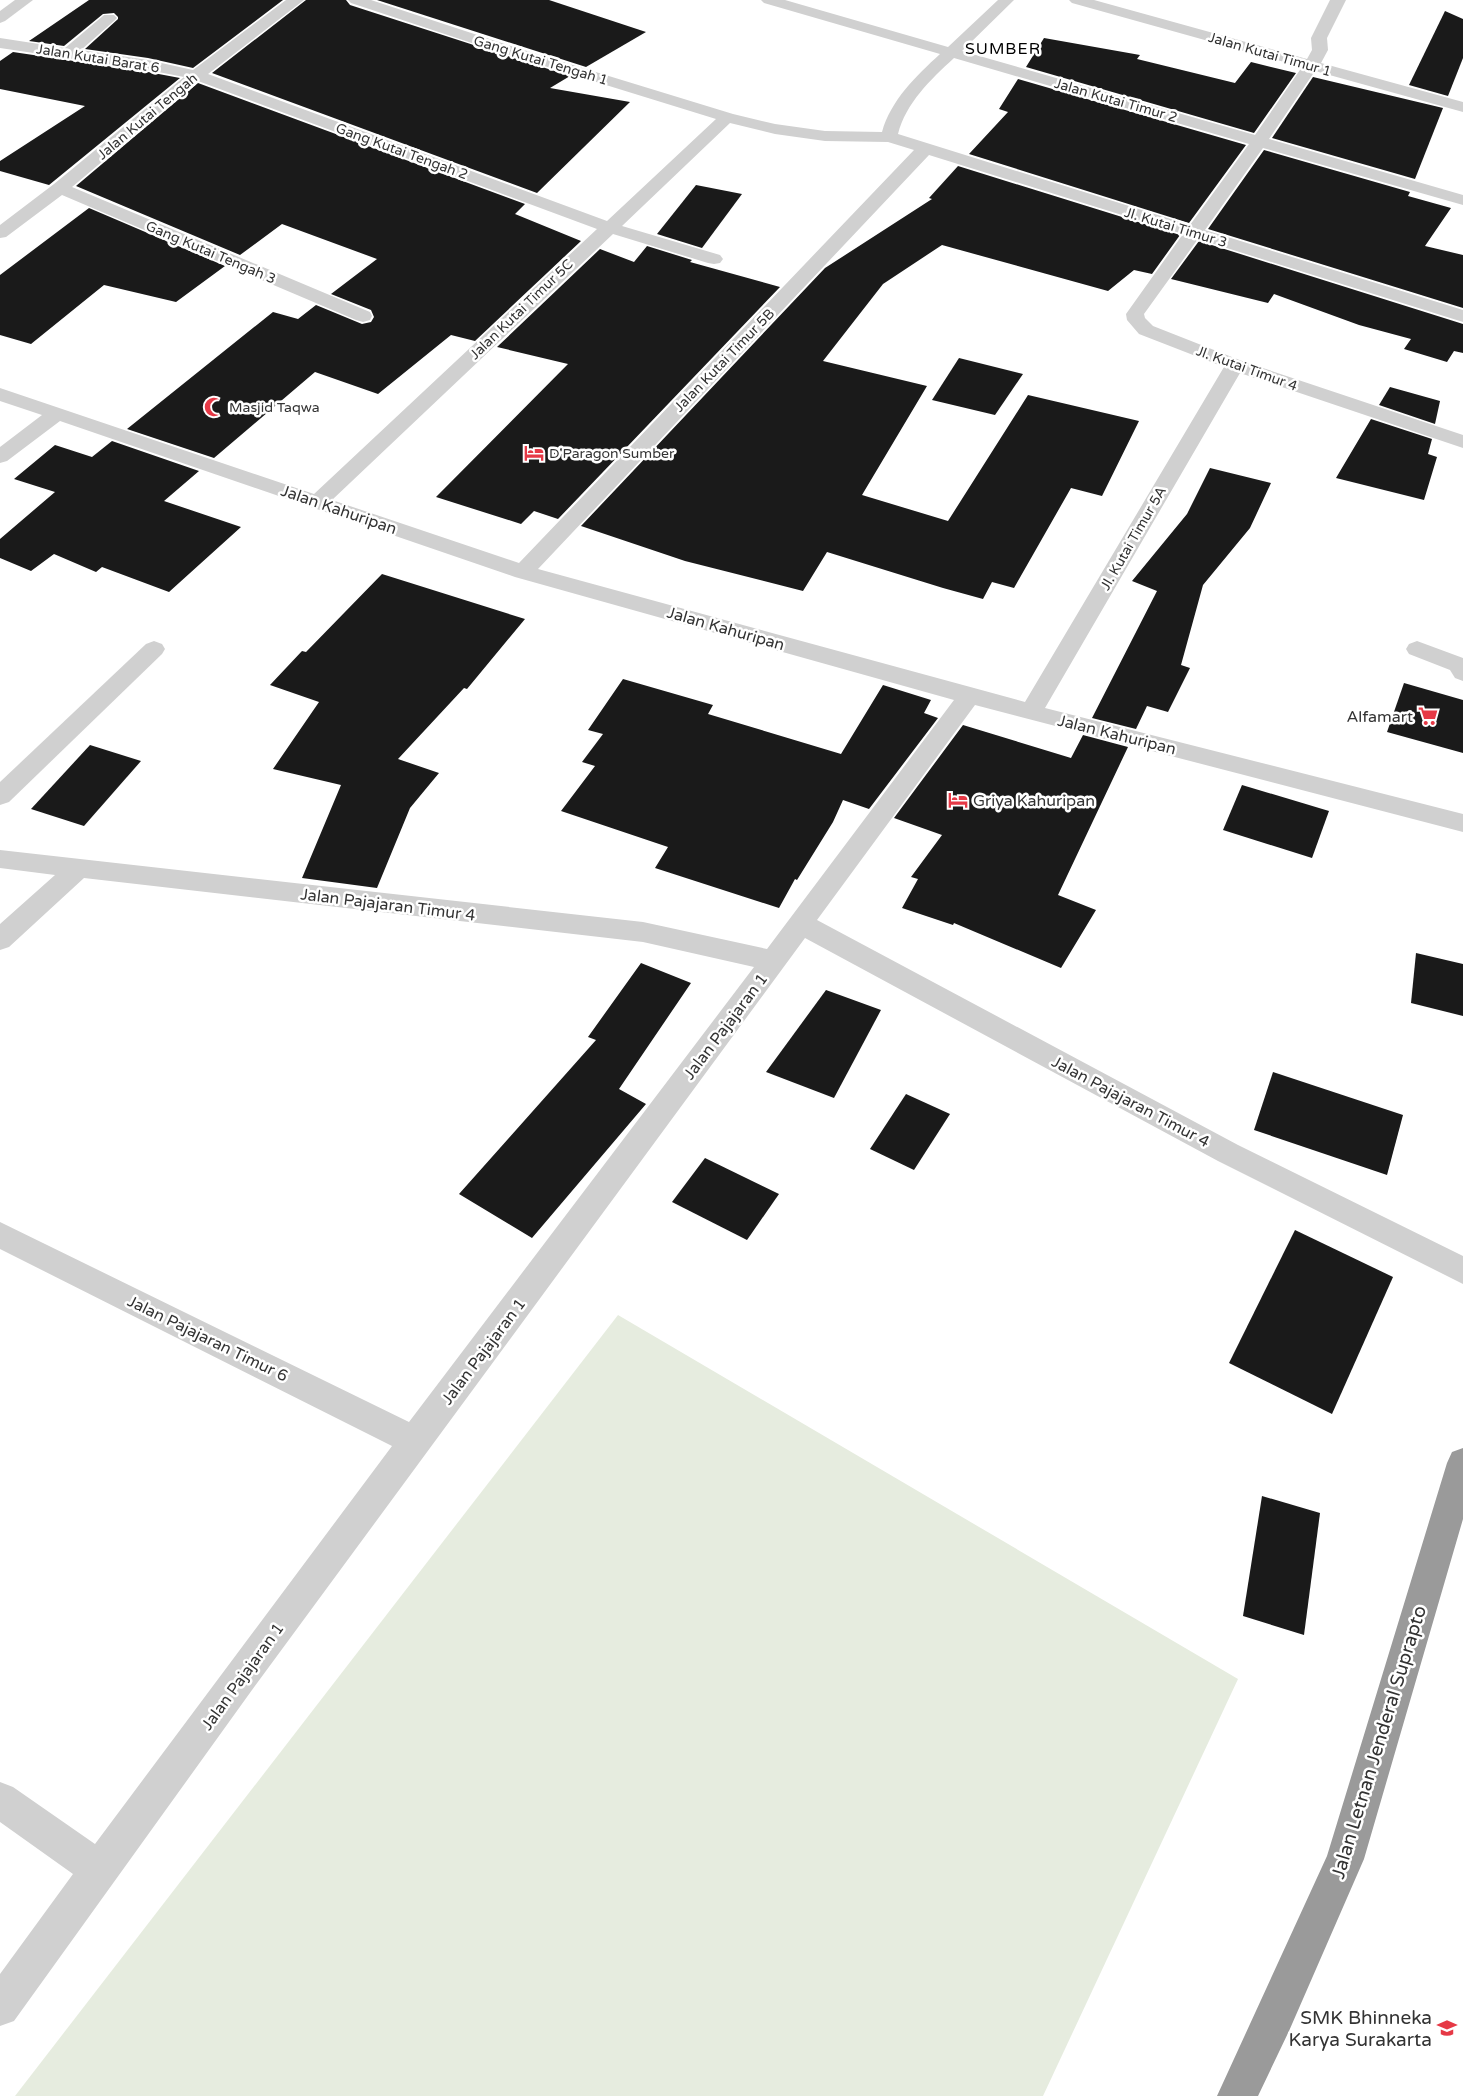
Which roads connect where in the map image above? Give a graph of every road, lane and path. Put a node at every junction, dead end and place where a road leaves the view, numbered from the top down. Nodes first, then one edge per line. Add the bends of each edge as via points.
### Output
1 (25, 0) edge
2 (296, 0) edge
3 (356, 0) edge
4 (769, 0) edge
5 (1006, 0) edge
6 (1077, 0) edge
7 (1338, 0) edge
8 (0, 18) edge
9 (109, 18) dead end
10 (0, 43) edge
11 (69, 53) junction
12 (950, 53) junction
13 (1311, 66) junction
14 (196, 75) junction
15 (1463, 107) edge
16 (726, 117) junction
17 (889, 137) junction
18 (1260, 140) junction
19 (925, 148) junction
20 (60, 188) junction
21 (1463, 200) edge
22 (607, 227) junction
23 (1194, 232) junction
24 (0, 233) edge
25 (714, 259) dead end
26 (363, 316) dead end
27 (1463, 316) edge
28 (1235, 365) junction
29 (0, 394) edge
30 (56, 414) junction
31 (1463, 442) edge
32 (0, 457) edge
33 (318, 502) junction
34 (523, 572) junction
35 (154, 649) dead end
36 (1417, 649) dead end
37 (1463, 673) edge
38 (969, 696) junction
39 (1031, 712) junction
40 (0, 796) edge
41 (1463, 823) edge
42 (0, 859) edge
43 (78, 868) junction
44 (802, 924) junction
45 (0, 940) edge
46 (774, 961) junction
47 (0, 1235) edge
48 (1463, 1271) edge
49 (415, 1441) junction
50 (1463, 1463) edge
51 (0, 1800) edge
52 (98, 1869) junction
53 (0, 2008) edge
54 (1237, 2096) edge

1 - 8 street
2 - 14 street, Jalan Kutai Tengah
3 - 16 street, Gang Kutai Tengah 1
4 - 12 street, Jalan Kutai Timur 2
5 - 12 street
6 - 13 street, Jalan Kutai Timur 1
7 - 13 street, Jl. Kutai Timur 4
9 - 11 street
10 - 11 street, Jalan Kutai Barat 6
11 - 14 street, Jalan Kutai Barat 6
12 - 17 street via 905,99 892,120
12 - 18 street, Jalan Kutai Timur 2
13 - 15 street, Jalan Kutai Timur 1
13 - 18 street, Jl. Kutai Timur 4
14 - 20 street, Jalan Kutai Tengah
14 - 22 street, Gang Kutai Tengah 2
16 - 17 street, Gang Kutai Tengah 1 via 825,136
16 - 22 street, Jalan Kutai Timur 5C
17 - 19 street, Jl. Kutai Timur 3
18 - 21 street, Jalan Kutai Timur 2
18 - 23 street, Jl. Kutai Timur 4
19 - 23 street, Jl. Kutai Timur 3
19 - 34 street, Jalan Kutai Timur 5B
20 - 24 street, Jalan Kutai Tengah
20 - 26 street, Gang Kutai Tengah 3
22 - 25 street, Gang Kutai Tengah 2
22 - 33 street, Jalan Kutai Timur 5C
23 - 27 street, Jl. Kutai Timur 3
23 - 28 street, Jl. Kutai Timur 4 via 1135,314 1136,320 1146,330
28 - 31 street, Jl. Kutai Timur 4
28 - 39 street, Jl. Kutai Timur 5A
29 - 30 street, Jalan Kahuripan
30 - 32 street
30 - 33 street, Jalan Kahuripan
33 - 34 street, Jalan Kahuripan
34 - 38 street, Jalan Kahuripan
35 - 40 street
36 - 37 street via 1460,665
38 - 39 street, Jalan Kahuripan
38 - 44 street, Jalan Pajajaran 1
39 - 41 street, Jalan Kahuripan
42 - 43 street, Jalan Pajajaran Timur 4
43 - 45 street
43 - 46 street, Jalan Pajajaran Timur 4 via 643,932
44 - 46 street, Jalan Pajajaran 1
44 - 48 street, Jalan Pajajaran Timur 4 via 1228,1153
46 - 49 street, Jalan Pajajaran 1
47 - 49 street, Jalan Pajajaran Timur 6
49 - 52 street, Jalan Pajajaran 1
50 - 54 highway, Jalan Letnan Jenderal Suprapto via 1345,1859
51 - 52 street
52 - 53 street, Jalan Pajajaran 1

